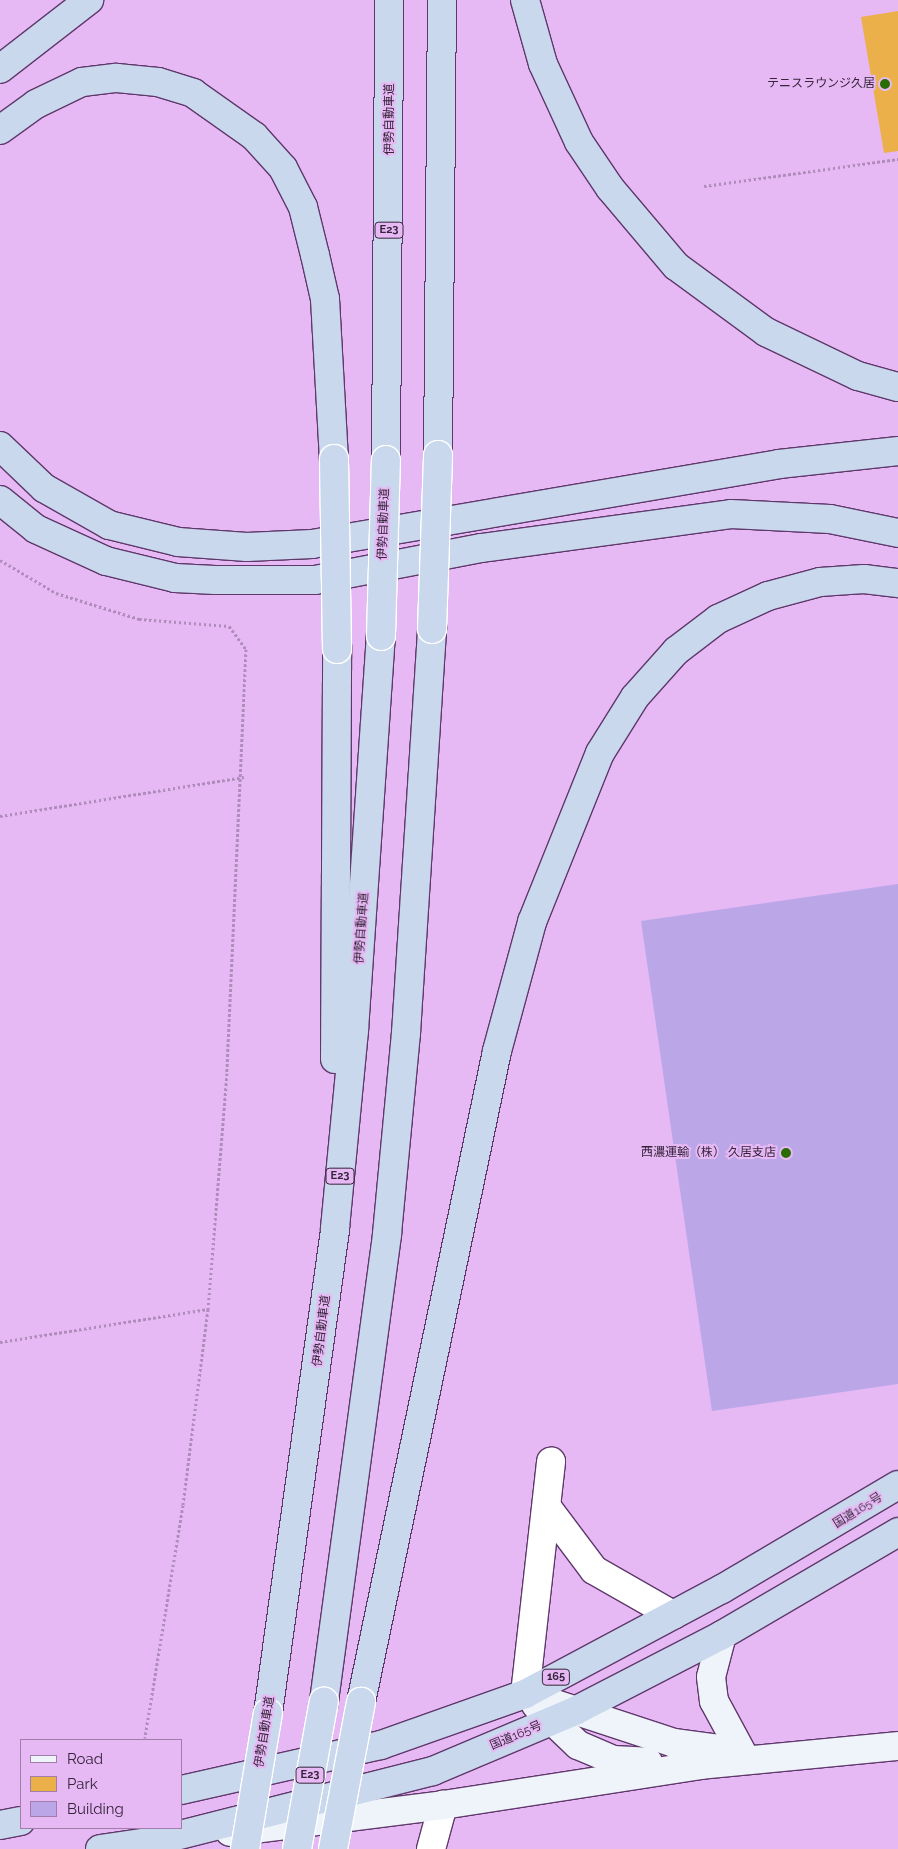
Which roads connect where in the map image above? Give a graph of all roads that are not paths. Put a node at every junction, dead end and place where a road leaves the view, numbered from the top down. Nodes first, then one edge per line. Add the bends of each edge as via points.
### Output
1 (89, 0) edge
2 (389, 0) edge
3 (442, 0) edge
4 (524, 0) edge
5 (0, 69) edge
6 (0, 130) edge
7 (898, 387) edge
8 (0, 446) edge
9 (898, 451) edge
10 (0, 500) edge
11 (898, 533) edge
12 (898, 583) edge
13 (335, 1228) junction
14 (552, 1461) dead end
15 (898, 1485) edge
16 (549, 1510) junction
17 (898, 1532) edge
18 (673, 1615) junction
19 (722, 1635) junction
20 (525, 1694) junction
21 (563, 1716) junction
22 (898, 1745) edge
23 (741, 1751) junction
24 (700, 1765) junction
25 (182, 1790) edge
26 (443, 1806) junction
27 (20, 1821) edge
28 (0, 1825) edge
29 (156, 1841) junction
30 (100, 1849) edge
31 (245, 1849) edge
32 (297, 1849) edge
33 (333, 1849) edge
34 (431, 1849) edge

1 - 5 highway
2 - 13 highway, 伊勢自動車道 / E23, bridge via 386,460 381,636 354,1030
3 - 32 highway, E23, bridge via 438,455 432,630 410,983 388,1224 324,1701
4 - 7 highway via 543,64 579,142 610,188 676,266 766,332 858,376
6 - 13 highway, bridge via 36,104 82,82 117,78 158,82 192,94 254,136 283,168 303,207 325,299 334,459 337,649
8 - 9 highway via 44,488 109,525 178,542 247,547 312,544 779,464
10 - 11 highway via 36,529 106,561 175,578 215,580 315,580 481,548 731,514 830,519
12 - 33 highway, bridge via 864,579 820,582 768,596 718,619 676,651 635,697 600,753 532,922 497,1050 360,1702
13 - 31 highway, 伊勢自動車道 / E23, bridge via 268,1713
14 - 16 street
15 - 18 highway, 国道165号 / 165 via 854,1515
16 - 18 street via 594,1570
16 - 20 street
17 - 19 highway, 国道165号
18 - 20 highway, 国道165号 / 165
19 - 21 highway, 国道165号
19 - 23 street via 711,1677 714,1701
20 - 21 street
20 - 25 highway, 国道165号 / 165 via 381,1745
21 - 23 street via 674,1743
21 - 24 street via 578,1745 613,1760
21 - 29 highway, 国道165号 via 433,1771
22 - 23 street
22 - 24 street
24 - 26 street
26 - 29 street
26 - 34 street
27 - 28 highway
29 - 30 highway, 国道165号

